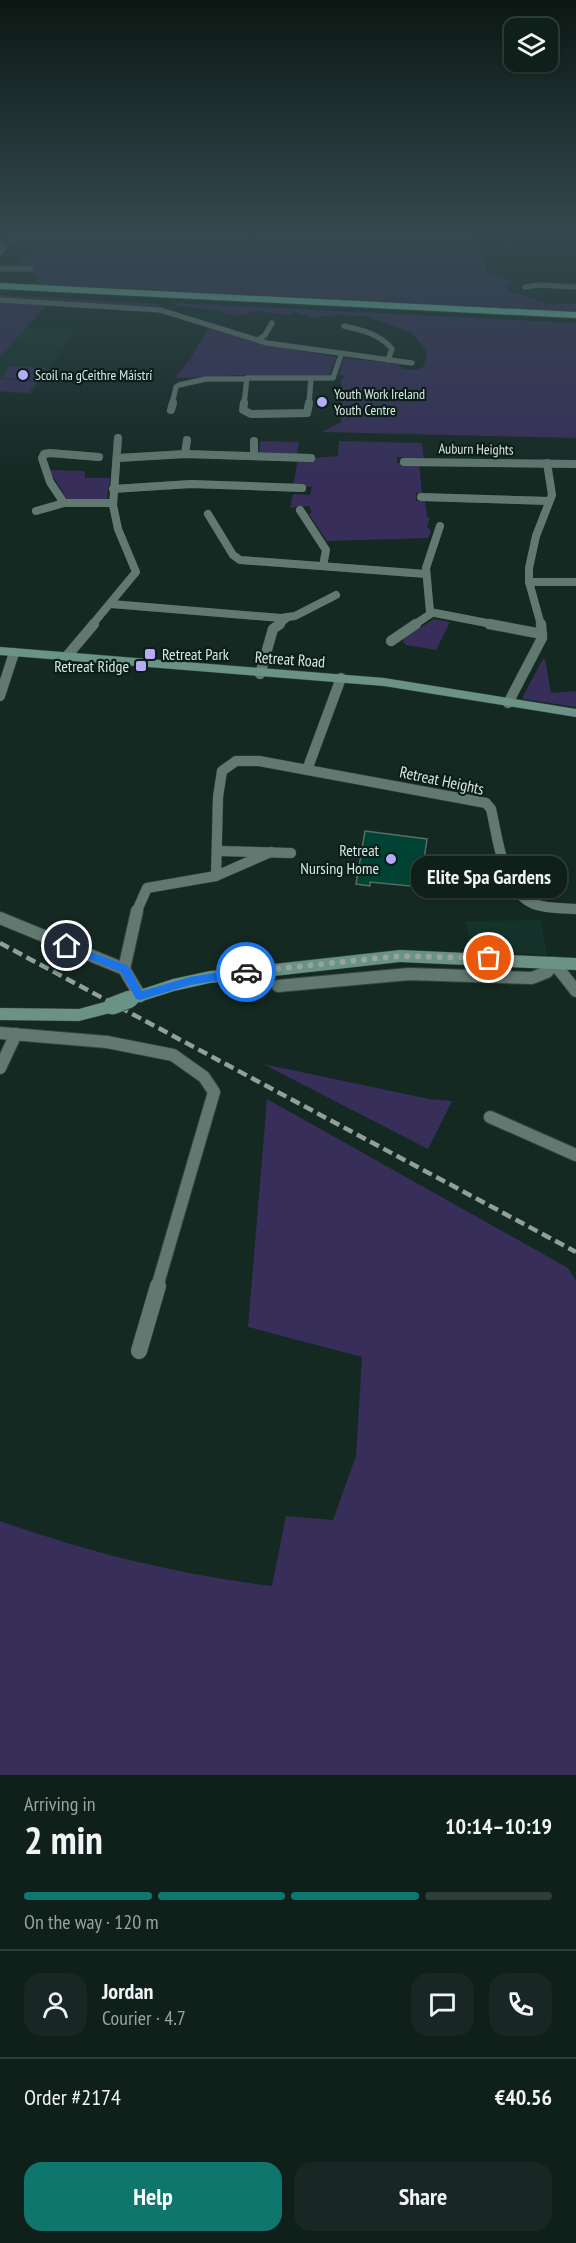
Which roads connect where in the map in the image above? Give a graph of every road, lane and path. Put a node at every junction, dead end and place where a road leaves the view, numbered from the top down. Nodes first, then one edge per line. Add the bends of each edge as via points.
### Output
1 (191, 317) edge
2 (515, 317) edge
3 (576, 320) edge
4 (273, 323) dead end
5 (344, 326) dead end
6 (258, 340) junction
7 (341, 355) junction
8 (388, 360) junction
9 (412, 363) dead end
10 (311, 377) junction
11 (333, 378) junction
12 (341, 378) dead end
13 (246, 379) junction
14 (171, 410) dead end
15 (118, 438) dead end
16 (187, 440) dead end
17 (255, 441) dead end
18 (185, 454) junction
19 (254, 455) junction
20 (306, 455) dead end
21 (99, 457) dead end
22 (118, 459) junction
23 (404, 462) dead end
24 (547, 463) junction
25 (576, 464) edge
26 (113, 489) junction
27 (302, 489) dead end
28 (421, 497) dead end
29 (549, 501) junction
30 (64, 503) junction
31 (112, 503) junction
32 (300, 510) dead end
33 (36, 511) dead end
34 (208, 514) dead end
35 (440, 526) dead end
36 (323, 566) junction
37 (426, 574) junction
38 (529, 582) junction
39 (576, 582) edge
40 (336, 596) dead end
41 (111, 604) junction
42 (432, 613) junction
43 (288, 617) junction
44 (542, 634) junction
45 (391, 641) dead end
46 (0, 651) edge
47 (14, 653) junction
48 (67, 656) junction
49 (260, 674) junction
50 (341, 678) junction
51 (0, 696) edge
52 (508, 703) junction
53 (576, 713) edge
54 (308, 770) junction
55 (219, 851) junction
56 (271, 852) junction
57 (291, 853) dead end
58 (216, 876) junction
59 (576, 909) edge
60 (0, 918) edge
61 (554, 963) junction
62 (576, 964) edge
63 (124, 969) junction
64 (278, 986) dead end
65 (576, 991) edge
66 (135, 998) junction
67 (0, 1014) edge
68 (0, 1033) edge
69 (16, 1035) junction
70 (0, 1068) edge
71 (490, 1117) dead end
72 (576, 1155) edge
73 (139, 1351) dead end

1 - 6 street
2 - 3 highway
4 - 6 street
5 - 8 street via 385,340 392,349
6 - 7 street
7 - 8 street
7 - 11 street
8 - 9 street
10 - 11 street
10 - 13 street
10 - 13 street via 309,411 298,414 245,412 242,407
11 - 12 street
13 - 14 street via 203,379 179,385
15 - 22 street
16 - 18 street
17 - 19 street
18 - 19 street
18 - 22 street
19 - 20 street
21 - 30 street via 52,453 42,456 50,482
22 - 26 street
23 - 24 street, Auburn Heights
24 - 25 street, Auburn Heights
24 - 29 street via 552,492
26 - 27 street via 192,484
26 - 31 street
28 - 29 street
29 - 38 street via 532,549
30 - 31 street
30 - 33 street
31 - 41 street via 118,532 136,572
32 - 36 street via 326,550
34 - 36 street via 237,559
35 - 37 street
36 - 37 street
37 - 42 street
38 - 39 street via 548,586
38 - 44 street
40 - 43 street
41 - 43 street
41 - 48 street
42 - 44 street
42 - 45 street
43 - 49 street via 273,629
44 - 52 street
46 - 47 street, Retreat Road
47 - 48 street, Retreat Road
47 - 51 street
48 - 49 street, Retreat Road
49 - 50 street, Retreat Road
50 - 52 street, Retreat Road via 425,687
50 - 54 street
52 - 53 street, Retreat Road
54 - 55 street, Retreat Heights via 245,760 222,771 218,791
54 - 59 street, Retreat Heights via 486,802 491,808 508,873 522,896 537,905
55 - 56 street
55 - 58 street, Retreat Heights
56 - 57 street
56 - 58 street
58 - 63 street via 147,888 138,905
60 - 63 street
61 - 62 street
61 - 64 street via 547,972 532,978 409,974
61 - 65 street
61 - 66 street via 391,957 210,977
63 - 66 street
66 - 67 street, bridge via 79,1015
68 - 69 street
69 - 70 street
69 - 73 street via 107,1042 173,1055 204,1077 214,1092
71 - 72 street

